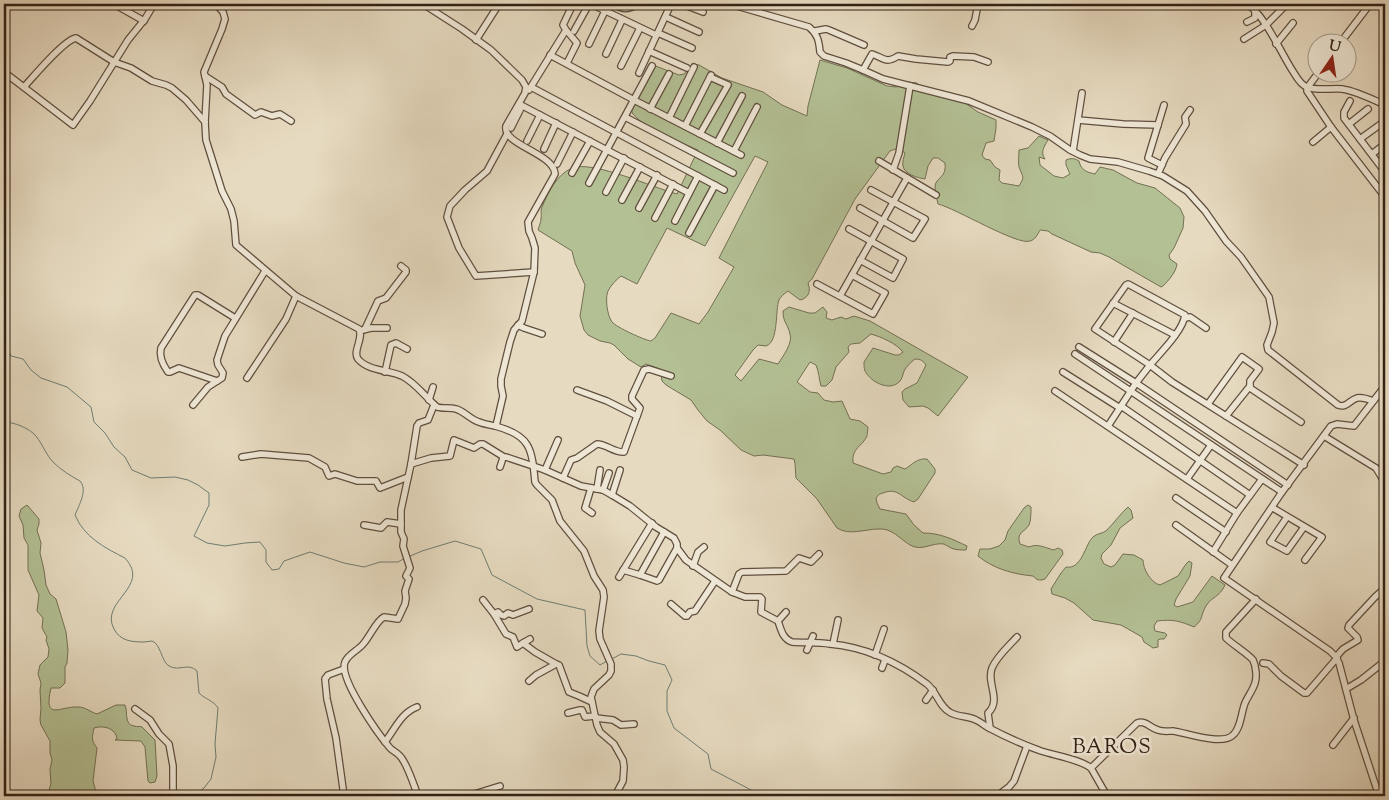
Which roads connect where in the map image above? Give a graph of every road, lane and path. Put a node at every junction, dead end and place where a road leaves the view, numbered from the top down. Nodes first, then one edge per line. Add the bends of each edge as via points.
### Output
1 (114, 4) edge
2 (154, 4) edge
3 (216, 4) edge
4 (423, 4) edge
5 (499, 4) edge
6 (573, 4) edge
7 (590, 4) edge
8 (613, 4) edge
9 (638, 4) edge
10 (672, 4) edge
11 (682, 4) edge
12 (730, 4) edge
13 (978, 4) edge
14 (1247, 4) edge
15 (1287, 4) edge
16 (1370, 4) edge
17 (1257, 6) edge
18 (606, 11) junction
19 (703, 12) dead end
20 (666, 17) junction
21 (622, 20) junction
22 (144, 21) junction
23 (1247, 22) dead end
24 (1293, 23) dead end
25 (972, 26) dead end
26 (1266, 26) junction
27 (640, 28) junction
28 (566, 30) junction
29 (574, 31) dead end
30 (815, 31) junction
31 (699, 32) dead end
32 (1349, 32) edge
33 (657, 34) junction
34 (1244, 39) dead end
35 (476, 40) junction
36 (589, 44) dead end
37 (1276, 44) junction
38 (864, 45) dead end
39 (692, 48) dead end
40 (649, 51) junction
41 (550, 54) junction
42 (606, 54) dead end
43 (114, 62) junction
44 (988, 62) dead end
45 (567, 63) junction
46 (621, 66) dead end
47 (652, 66) dead end
48 (694, 67) dead end
49 (687, 68) dead end
50 (863, 70) junction
51 (4, 72) edge
52 (639, 73) dead end
53 (669, 74) dead end
54 (205, 76) junction
55 (1311, 82) edge
56 (910, 86) junction
57 (24, 87) junction
58 (531, 87) junction
59 (1307, 88) junction
60 (1082, 93) dead end
61 (742, 96) dead end
62 (634, 100) junction
63 (1350, 101) dead end
64 (1164, 104) dead end
65 (520, 105) junction
66 (1385, 105) edge
67 (757, 107) dead end
68 (650, 109) junction
69 (1368, 109) dead end
70 (1190, 110) dead end
71 (540, 115) junction
72 (625, 116) junction
73 (669, 118) junction
74 (1078, 120) junction
75 (1385, 120) edge
76 (291, 121) dead end
77 (205, 122) junction
78 (556, 123) junction
79 (1158, 124) junction
80 (1349, 124) junction
81 (685, 126) junction
82 (1331, 127) junction
83 (511, 128) dead end
84 (573, 132) junction
85 (616, 133) junction
86 (507, 134) junction
87 (700, 134) junction
88 (1360, 139) junction
89 (527, 140) dead end
90 (590, 140) junction
91 (1314, 142) dead end
92 (717, 143) junction
93 (1385, 144) edge
94 (544, 149) dead end
95 (607, 150) junction
96 (734, 151) junction
97 (1072, 151) junction
98 (1372, 154) junction
99 (741, 155) dead end
100 (624, 158) junction
101 (879, 161) dead end
102 (557, 164) dead end
103 (1162, 165) junction
104 (640, 167) junction
105 (893, 170) junction
106 (1385, 171) edge
107 (733, 173) dead end
108 (572, 174) dead end
109 (1158, 174) junction
110 (657, 176) junction
111 (698, 176) junction
112 (907, 178) junction
113 (589, 183) dead end
114 (673, 184) junction
115 (715, 185) junction
116 (724, 190) dead end
117 (871, 190) dead end
118 (606, 192) dead end
119 (689, 193) junction
120 (936, 195) dead end
121 (1385, 197) edge
122 (622, 200) dead end
123 (893, 202) junction
124 (640, 208) dead end
125 (860, 208) dead end
126 (655, 218) dead end
127 (675, 221) dead end
128 (882, 221) junction
129 (849, 229) dead end
130 (689, 234) dead end
131 (871, 241) junction
132 (860, 260) junction
133 (401, 266) dead end
134 (265, 271) junction
135 (534, 272) junction
136 (852, 275) junction
137 (817, 284) dead end
138 (296, 296) junction
139 (840, 296) junction
140 (1113, 303) junction
141 (1133, 313) junction
142 (235, 318) junction
143 (1185, 318) junction
144 (518, 324) junction
145 (1088, 325) dead end
146 (387, 328) dead end
147 (1206, 328) dead end
148 (1095, 329) junction
149 (363, 330) junction
150 (542, 334) dead end
151 (1175, 335) junction
152 (1114, 342) junction
153 (1079, 347) dead end
154 (407, 349) dead end
155 (1075, 354) dead end
156 (1150, 365) junction
157 (385, 372) junction
158 (1063, 372) dead end
159 (671, 376) dead end
160 (247, 378) dead end
161 (218, 381) junction
162 (1136, 383) junction
163 (1250, 386) junction
164 (1385, 386) edge
165 (433, 387) dead end
166 (577, 390) dead end
167 (1055, 391) dead end
168 (1132, 391) junction
169 (1373, 401) junction
170 (432, 402) junction
171 (1208, 404) junction
172 (193, 406) dead end
173 (1120, 407) junction
174 (637, 416) junction
175 (1226, 416) junction
176 (1301, 422) dead end
177 (496, 426) junction
178 (1108, 426) junction
179 (1324, 436) junction
180 (558, 440) dead end
181 (1211, 445) junction
182 (242, 457) dead end
183 (504, 457) junction
184 (1200, 461) junction
185 (411, 464) junction
186 (1304, 465) junction
187 (534, 466) junction
188 (500, 467) dead end
189 (545, 470) junction
190 (600, 470) dead end
191 (620, 470) dead end
192 (609, 473) dead end
193 (408, 477) junction
194 (563, 478) junction
195 (1262, 479) junction
196 (1187, 480) junction
197 (1385, 483) edge
198 (1288, 485) junction
199 (597, 489) junction
200 (1282, 492) junction
201 (612, 495) junction
202 (1250, 495) junction
203 (1176, 498) dead end
204 (1273, 508) junction
205 (592, 513) dead end
206 (1237, 513) junction
207 (1287, 516) junction
208 (652, 523) junction
209 (401, 524) junction
210 (364, 525) dead end
211 (1176, 525) dead end
212 (1304, 526) junction
213 (664, 532) junction
214 (1226, 532) junction
215 (704, 547) dead end
216 (677, 548) junction
217 (1213, 552) junction
218 (820, 554) dead end
219 (1305, 560) dead end
220 (1232, 565) junction
221 (693, 566) junction
222 (623, 570) junction
223 (640, 575) junction
224 (619, 577) dead end
225 (715, 581) junction
226 (1385, 588) edge
227 (732, 592) junction
228 (1256, 599) junction
229 (483, 600) dead end
230 (671, 604) dead end
231 (528, 610) dead end
232 (786, 612) dead end
233 (494, 614) junction
234 (838, 620) dead end
235 (778, 621) junction
236 (884, 629) dead end
237 (813, 636) dead end
238 (1017, 637) dead end
239 (530, 639) dead end
240 (523, 643) junction
241 (810, 643) junction
242 (833, 644) junction
243 (807, 650) dead end
244 (875, 655) junction
245 (1336, 657) junction
246 (885, 660) junction
247 (1385, 661) edge
248 (1263, 663) dead end
249 (556, 664) junction
250 (882, 668) dead end
251 (344, 669) junction
252 (528, 681) dead end
253 (1346, 689) junction
254 (933, 690) junction
255 (926, 700) dead end
256 (592, 702) junction
257 (417, 707) dead end
258 (135, 709) dead end
259 (568, 713) dead end
260 (1354, 718) junction
261 (596, 719) junction
262 (634, 724) dead end
263 (990, 728) junction
264 (385, 742) junction
265 (1333, 745) dead end
266 (1027, 746) junction
267 (1091, 768) junction
268 (500, 786) dead end
269 (173, 796) edge
270 (344, 796) edge
271 (418, 796) edge
272 (468, 796) edge
273 (615, 796) edge
274 (997, 796) edge
275 (1107, 796) edge
276 (1379, 796) edge

1 - 22 street
2 - 22 street
3 - 54 street via 225,19 205,68
4 - 35 street
5 - 35 street
6 - 28 street via 563,26
7 - 18 street
7 - 29 street
8 - 9 street via 625,9
10 - 20 street
11 - 19 street
12 - 30 street via 799,23
13 - 25 street
14 - 17 street
15 - 26 street
16 - 32 street
17 - 23 street via 1255,18
17 - 26 street
18 - 21 street
18 - 36 street
20 - 31 street
20 - 33 street
21 - 27 street
21 - 42 street
22 - 43 street
24 - 37 street
26 - 34 street
26 - 37 street
27 - 33 street
27 - 46 street
28 - 41 street
28 - 45 street via 577,43
30 - 38 street via 826,29
30 - 50 street via 824,56
33 - 39 street
33 - 40 street
35 - 65 street via 491,50 525,84
37 - 59 street
40 - 49 street
40 - 52 street
41 - 45 street
41 - 58 street
43 - 57 street via 74,38
43 - 57 street via 73,125
43 - 77 street via 172,88
44 - 50 street via 974,57 953,56 948,62 898,56 888,61 872,54
45 - 62 street
47 - 62 street
48 - 73 street
50 - 56 street
51 - 57 street
53 - 68 street
54 - 76 street via 254,115 260,112 272,116 280,114
54 - 77 street
55 - 59 street
56 - 97 street via 969,101 1032,127
56 - 105 street via 899,153
58 - 65 street
58 - 85 street
59 - 66 street via 1346,90
59 - 82 street
60 - 74 street
61 - 92 street
62 - 68 street
62 - 72 street
63 - 80 street via 1344,114
64 - 79 street
65 - 71 street
65 - 83 street
65 - 86 street via 506,126
67 - 96 street
68 - 73 street
69 - 80 street
70 - 103 street via 1185,117 1186,124
71 - 78 street
71 - 89 street
72 - 85 street
72 - 107 street
73 - 81 street
74 - 79 street
74 - 97 street
75 - 88 street
77 - 134 street via 207,142 231,209 236,246
78 - 84 street
78 - 94 street
79 - 103 street via 1148,158
80 - 88 street
81 - 87 street
81 - 87 street via 711,76 728,85
82 - 91 street
82 - 121 street
84 - 90 street
84 - 102 street
85 - 95 street
85 - 111 street
86 - 135 street via 550,163 555,171 528,222 535,248
86 - 135 street via 487,171 450,206 447,218 459,248 476,276
87 - 92 street
88 - 98 street
90 - 95 street
90 - 108 street
92 - 96 street
93 - 98 street
95 - 100 street
95 - 113 street
96 - 99 street
97 - 109 street via 1090,159 1118,162
98 - 106 street
100 - 104 street
100 - 118 street
101 - 105 street
103 - 109 street
104 - 110 street
104 - 122 street
105 - 112 street
109 - 169 street via 1188,191 1269,296 1274,323 1268,350 1338,405 1346,405 1358,398
110 - 114 street
110 - 124 street
111 - 115 street
111 - 119 street
112 - 120 street
112 - 123 street
114 - 119 street
114 - 126 street
115 - 116 street
115 - 130 street
117 - 123 street
119 - 127 street
123 - 128 street
123 - 128 street via 925,219 913,238
125 - 128 street
128 - 131 street
129 - 131 street
131 - 132 street
131 - 132 street via 903,259 893,278
132 - 136 street
133 - 149 street via 406,272 386,298 378,301
134 - 138 street
134 - 142 street
135 - 144 street via 522,321
136 - 139 street
136 - 139 street via 885,293 873,314
137 - 139 street
138 - 149 street
138 - 160 street via 284,321
140 - 141 street
140 - 143 street via 1128,284 1184,314
140 - 148 street
141 - 151 street
141 - 152 street
142 - 161 street via 217,357 223,374
142 - 161 street via 195,295 161,348 163,364 168,372 179,368
143 - 147 street via 1190,317
143 - 151 street
144 - 150 street
144 - 177 street via 511,336 501,380 503,396
145 - 148 street
146 - 149 street
148 - 152 street
149 - 157 street via 356,352 358,358
151 - 156 street
152 - 156 street
153 - 162 street
154 - 157 street via 391,345
155 - 168 street
156 - 162 street
156 - 171 street
157 - 170 street via 412,382
158 - 173 street
159 - 174 street via 644,370 632,398 640,406
161 - 172 street via 208,387
162 - 168 street
162 - 198 street
163 - 171 street via 1259,368 1242,356
163 - 175 street
163 - 176 street
164 - 169 street
165 - 170 street
166 - 174 street
167 - 178 street
168 - 173 street
168 - 181 street
169 - 179 street via 1354,426 1337,424 1331,426
170 - 177 street via 439,408 456,409 479,422
170 - 185 street via 428,420 417,425
171 - 175 street
173 - 178 street
173 - 184 street
174 - 194 street via 624,452 597,444 571,460
175 - 186 street
177 - 187 street via 522,437
178 - 196 street
179 - 186 street
179 - 197 street via 1376,468
180 - 189 street
181 - 184 street
181 - 195 street
182 - 193 street via 261,454 308,458 324,466 329,476 335,474 357,481 376,481 380,488
183 - 185 street via 483,444 474,448 454,440 450,456
183 - 187 street
183 - 188 street
184 - 196 street
184 - 202 street
185 - 193 street
186 - 198 street
187 - 189 street
187 - 256 street via 535,482 552,500 560,521 584,551 603,590 598,630 611,664 610,673 593,691
189 - 194 street
190 - 199 street
191 - 201 street
192 - 199 street
193 - 209 street
194 - 199 street
195 - 200 street
195 - 202 street
196 - 206 street
198 - 200 street
199 - 201 street
199 - 205 street via 585,508
200 - 204 street
201 - 208 street
202 - 206 street
203 - 214 street
204 - 207 street
204 - 220 street
206 - 214 street
207 - 212 street
207 - 212 street via 1270,542 1287,551
208 - 213 street
208 - 222 street
209 - 210 street via 387,522 380,528
209 - 251 street via 410,568 400,617 381,618 361,648 346,661
211 - 217 street
212 - 219 street via 1322,537
213 - 216 street via 676,540
213 - 223 street
214 - 217 street
215 - 221 street via 698,552
216 - 221 street
216 - 223 street via 659,580
217 - 220 street
218 - 227 street via 811,562 798,558 786,571 742,572
220 - 228 street via 1224,578
221 - 225 street
222 - 223 street
222 - 224 street
225 - 227 street
225 - 230 street via 695,611 687,616
226 - 245 street via 1348,625 1358,640
227 - 235 street via 745,597 760,597 761,612
228 - 245 street
228 - 267 street via 1225,635 1253,660 1256,670 1256,680 1235,734 1225,739 1214,739 1159,730 1141,722
229 - 233 street
231 - 233 street via 504,616 497,612
232 - 235 street
233 - 240 street via 518,647
234 - 242 street
235 - 241 street via 784,638 799,646
236 - 244 street
237 - 241 street
238 - 263 street via 992,668 990,676 995,701 988,712
239 - 240 street
240 - 249 street
241 - 242 street
241 - 243 street
242 - 244 street
244 - 246 street
245 - 248 street via 1307,694 1269,664
245 - 253 street
246 - 250 street
246 - 254 street via 906,670
247 - 253 street
249 - 252 street
249 - 256 street via 569,692
251 - 264 street via 348,684 362,709
251 - 270 street via 325,679
253 - 260 street
254 - 255 street
254 - 263 street via 947,710 975,719
256 - 261 street
257 - 264 street via 401,718
258 - 269 street via 150,720 169,744
259 - 261 street via 582,710 585,717
260 - 265 street
260 - 276 street
261 - 262 street via 613,720 621,726
261 - 273 street via 600,732 614,744 623,760 623,781
263 - 266 street
264 - 271 street via 399,754
266 - 267 street
266 - 274 street via 1014,781
267 - 275 street
268 - 272 street

